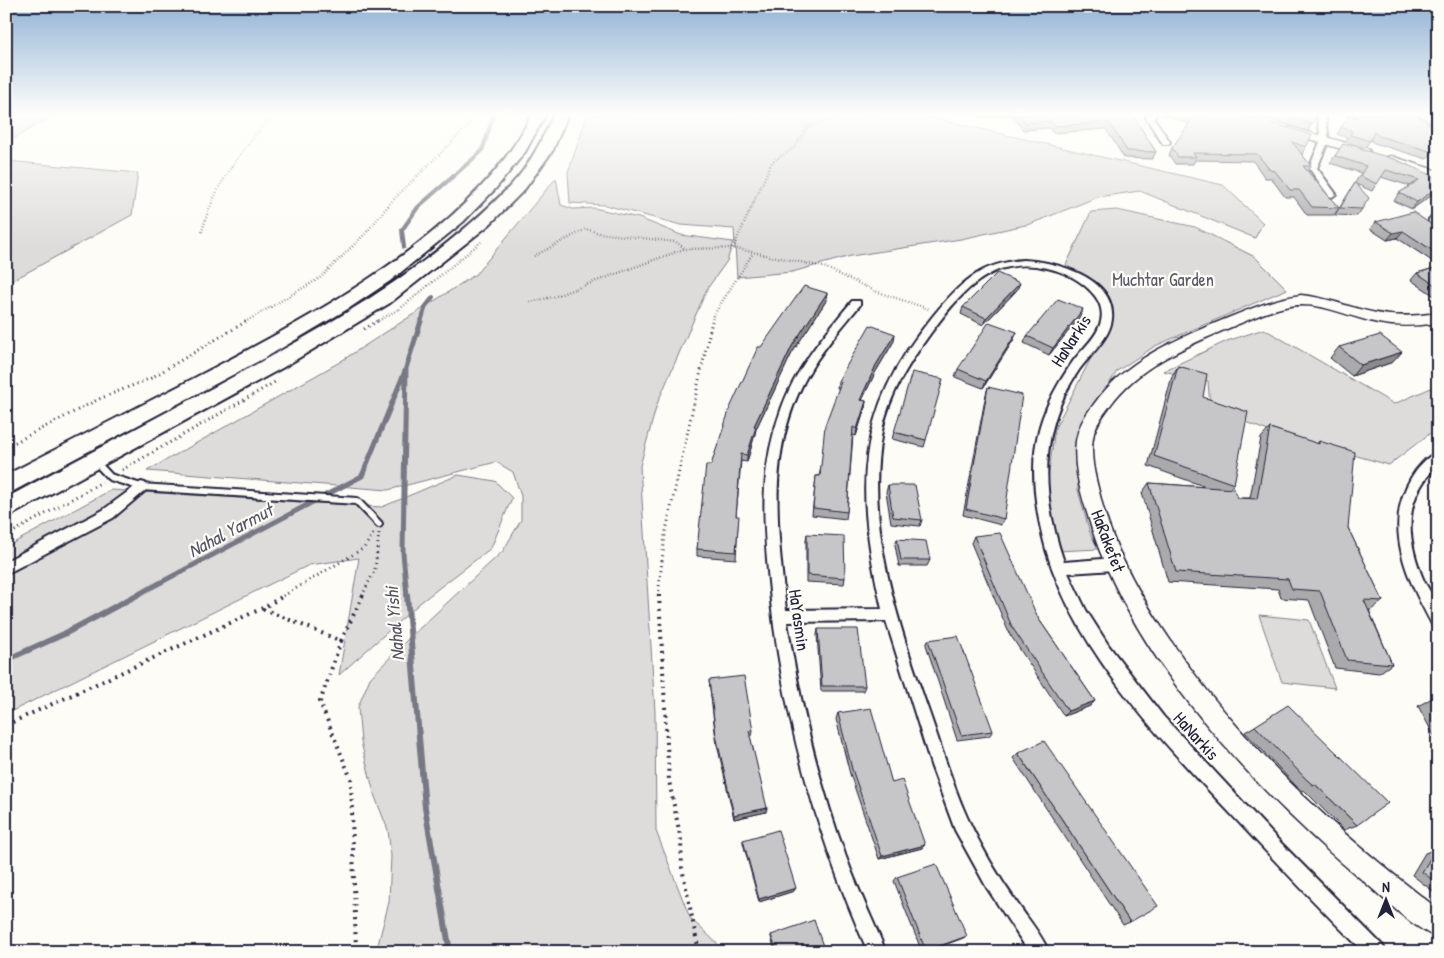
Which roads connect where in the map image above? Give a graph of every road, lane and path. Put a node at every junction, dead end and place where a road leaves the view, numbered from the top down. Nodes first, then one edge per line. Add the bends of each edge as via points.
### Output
1 (237, 159) edge
2 (435, 159) edge
3 (514, 159) edge
4 (539, 159) edge
5 (777, 159) edge
6 (1317, 159) edge
7 (1386, 159) edge
8 (1438, 175) edge
9 (1332, 194) dead end
10 (202, 232) dead end
11 (733, 248) junction
12 (684, 249) junction
13 (754, 254) junction
14 (534, 256) dead end
15 (530, 302) dead end
16 (856, 302) dead end
17 (941, 313) junction
18 (1438, 318) edge
19 (6, 447) edge
20 (1438, 457) edge
21 (95, 460) junction
22 (6, 486) edge
23 (141, 487) junction
24 (6, 509) edge
25 (379, 524) junction
26 (1115, 564) junction
27 (6, 568) edge
28 (1060, 568) junction
29 (263, 608) junction
30 (891, 615) junction
31 (778, 616) junction
32 (1438, 621) edge
33 (341, 641) junction
34 (6, 725) edge
35 (1438, 925) edge
36 (356, 952) edge
37 (699, 952) edge
38 (878, 952) edge
39 (1040, 952) edge
40 (1377, 952) edge

1 - 10 path via 204,216
2 - 19 path via 320,278 151,378 99,399
3 - 22 highway via 465,212 342,306
4 - 21 highway via 518,188 483,221 416,274 333,330
5 - 11 path via 772,162
6 - 9 street via 1313,168
7 - 8 street
11 - 12 path
11 - 13 path
12 - 14 path via 676,242 608,234 586,228
12 - 15 path via 553,297
13 - 17 path via 824,267 874,291
13 - 37 path via 713,316 665,535 658,600 669,781
16 - 31 street, HaYasmin via 801,376 785,416 772,469 771,526
17 - 28 street, HaNarkis via 982,274 995,268 1029,263 1060,268 1076,276 1099,293 1106,306 1105,327 1060,392 1044,431 1044,517 1050,545
17 - 30 street, HaNarkis via 898,375 876,432 873,494 876,539
18 - 26 street, HaRakefet via 1377,318 1313,299 1300,299 1272,305 1164,350 1126,376 1103,402 1086,434 1089,488
20 - 32 street via 1424,467 1412,487 1402,528 1413,573
21 - 23 lane via 110,477
21 - 24 highway
23 - 25 lane via 357,501
23 - 27 street via 108,514
25 - 29 path via 364,548
25 - 33 path via 375,569
26 - 28 street
26 - 35 street, HaRakefet via 1168,656 1239,748 1314,825
28 - 40 street, HaNarkis via 1084,619 1167,734
29 - 33 path
29 - 34 path
30 - 31 street
30 - 39 street, HaNarkis via 942,775 967,837 1007,906
31 - 38 street, HaYasmin via 804,753 830,834
33 - 36 path via 320,702 351,779

